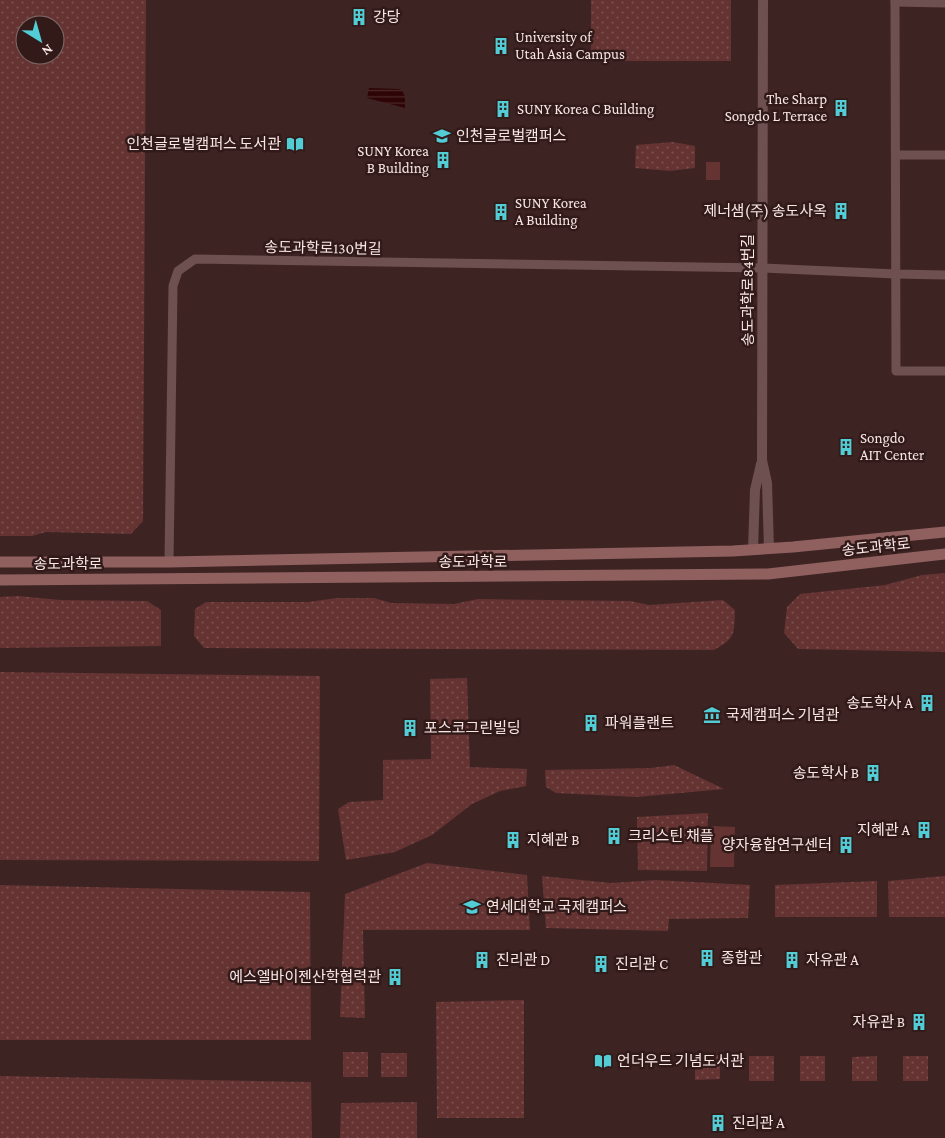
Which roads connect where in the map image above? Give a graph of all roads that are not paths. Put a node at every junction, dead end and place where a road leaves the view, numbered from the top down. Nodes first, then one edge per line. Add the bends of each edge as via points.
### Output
1 (763, 0) edge
2 (895, 1) edge
3 (945, 3) edge
4 (896, 155) junction
5 (945, 155) edge
6 (763, 268) junction
7 (896, 274) junction
8 (945, 275) edge
9 (945, 371) edge
10 (762, 460) junction
11 (945, 532) edge
12 (769, 548) junction
13 (752, 550) junction
14 (945, 554) edge
15 (0, 562) edge
16 (169, 562) junction
17 (0, 580) edge

1 - 6 street, 송도과학로84번길
2 - 3 street
2 - 4 street
4 - 5 street
4 - 7 street
6 - 7 street, 송도과학로130번길
6 - 10 street, 송도과학로84번길
6 - 16 street, 송도과학로130번길 via 195,260 178,271 173,286
7 - 8 street, 송도과학로130번길
7 - 9 street via 896,371
10 - 12 street, 송도과학로84번길 via 767,483
10 - 13 street via 755,490
11 - 12 main road, 송도과학로
12 - 13 main road, 송도과학로
13 - 16 main road, 송도과학로
14 - 17 main road, 송도과학로 via 768,574
15 - 16 main road, 송도과학로

